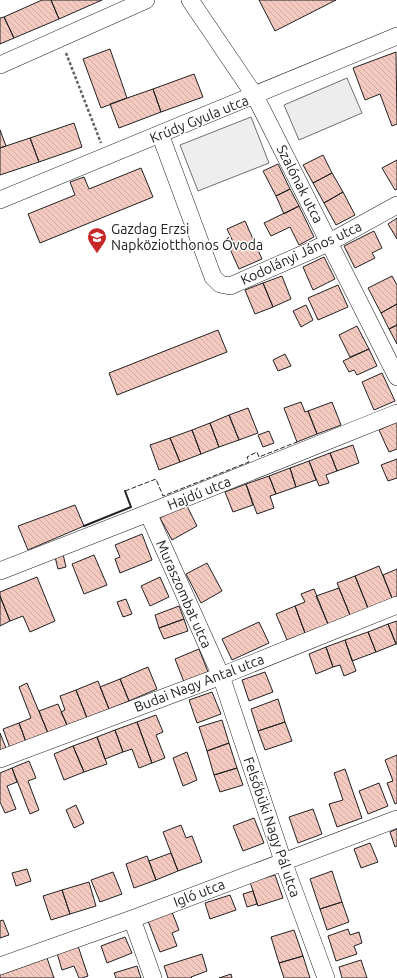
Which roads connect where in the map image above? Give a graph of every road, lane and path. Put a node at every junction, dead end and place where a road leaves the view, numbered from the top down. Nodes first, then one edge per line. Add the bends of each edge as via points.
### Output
1 (146, 0) edge
2 (190, 0) edge
3 (397, 36) edge
4 (61, 39) junction
5 (0, 65) edge
6 (255, 96) junction
7 (160, 134) junction
8 (106, 157) junction
9 (0, 200) edge
10 (397, 205) edge
11 (330, 242) junction
12 (397, 376) edge
13 (397, 413) edge
14 (148, 513) junction
15 (0, 571) edge
16 (397, 605) edge
17 (221, 676) junction
18 (0, 759) edge
19 (397, 819) edge
20 (283, 861) junction
21 (132, 918) junction
22 (0, 966) edge
23 (153, 978) edge
24 (326, 978) edge

1 - 4 street
2 - 6 street, Szalónak utca
3 - 6 street, Krúdy Gyula utca
4 - 5 street
4 - 8 path
6 - 7 street, Krúdy Gyula utca
6 - 11 street, Szalónak utca
7 - 8 street, Krúdy Gyula utca
7 - 11 street, Kodolányi János utca via 213,277 220,284 230,286
8 - 9 street, Krúdy Gyula utca
10 - 11 street, Kodolányi János utca
11 - 12 street, Szalónak utca
13 - 14 street, Hajdú utca
14 - 15 street, Hajdú utca
14 - 17 street, Muraszombat utca
16 - 17 street, Budai Nagy Antal utca
17 - 18 street, Budai Nagy Antal utca
17 - 20 street, Felsőbüki Nagy Pál utca
19 - 20 street, Igló utca
20 - 21 street, Igló utca
20 - 24 street, Felsőbüki Nagy Pál utca
21 - 22 street, Igló utca
21 - 23 street

